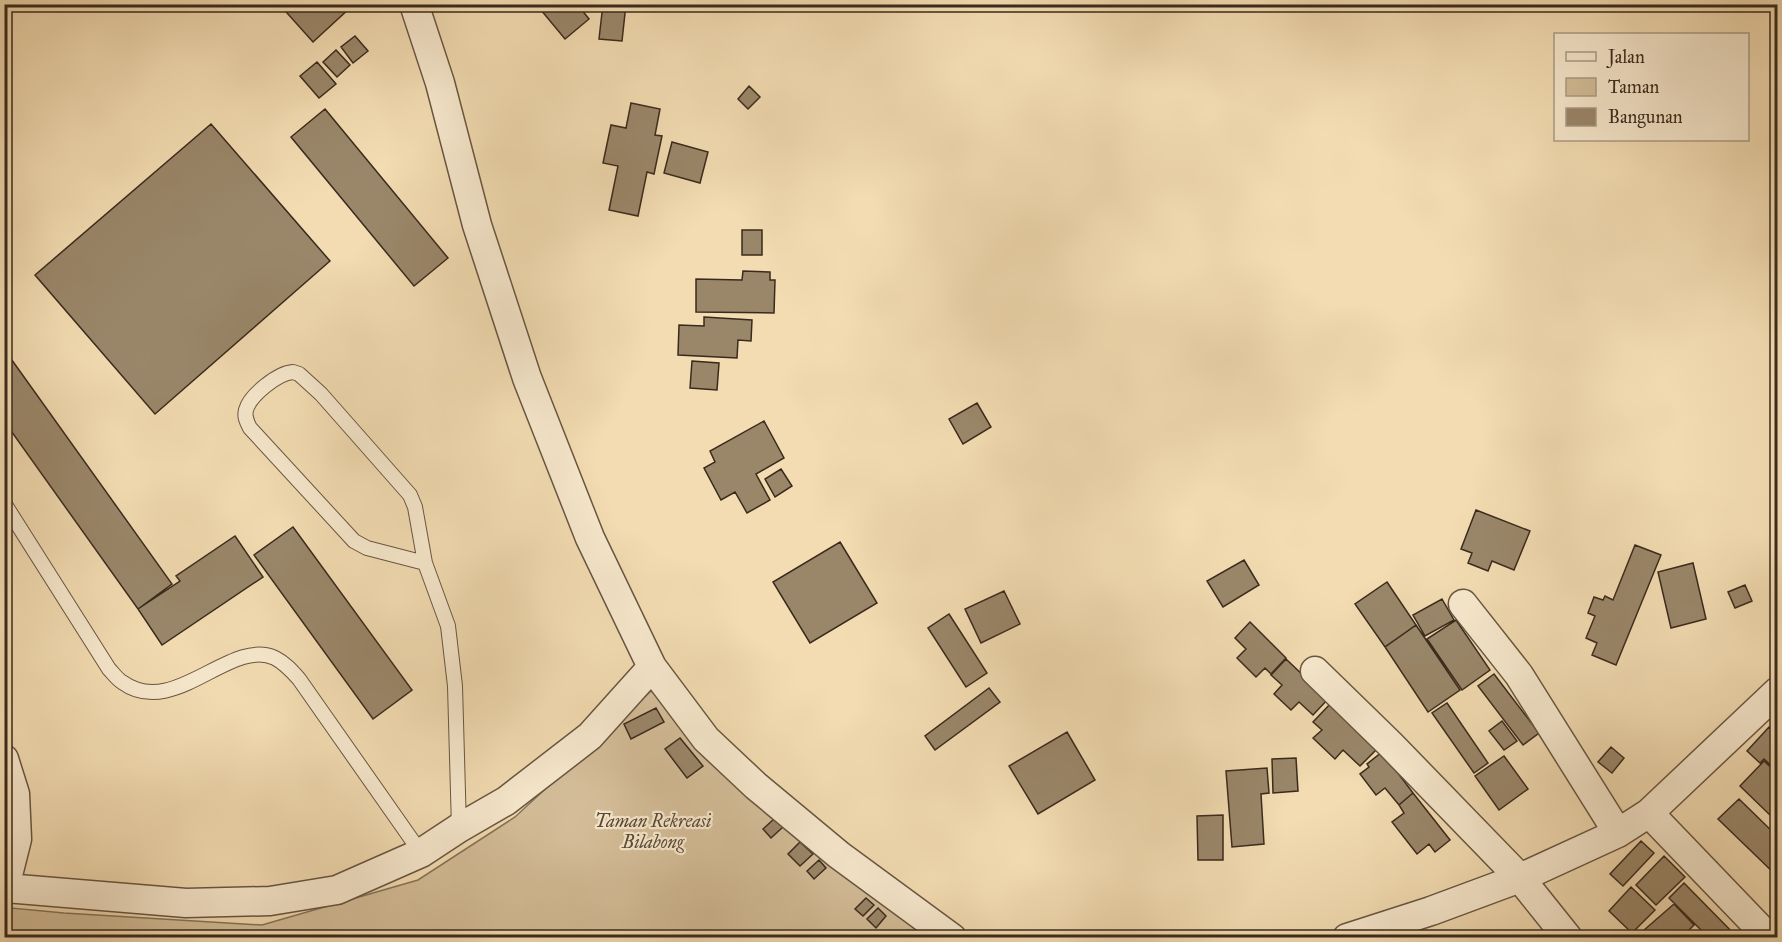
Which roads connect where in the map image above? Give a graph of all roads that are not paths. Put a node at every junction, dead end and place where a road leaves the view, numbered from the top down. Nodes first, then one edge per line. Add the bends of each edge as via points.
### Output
1 (414, 4) edge
2 (4, 503) edge
3 (425, 563) junction
4 (1463, 604) dead end
5 (652, 667) junction
6 (1315, 671) dead end
7 (1772, 706) edge
8 (4, 759) edge
9 (1648, 813) junction
10 (459, 828) junction
11 (1618, 832) junction
12 (422, 852) junction
13 (1520, 878) junction
14 (5, 889) edge
15 (1350, 937) edge
16 (952, 938) edge
17 (1568, 938) edge
18 (1769, 938) edge

1 - 5 street via 440,83 477,225 527,378 590,538
2 - 12 lane via 109,669 122,683 153,692 171,690 249,654 273,657 286,664
3 - 3 lane via 410,495 321,394 293,372 277,377 256,395 245,411 250,428 354,541
3 - 10 lane via 448,626 455,686
4 - 11 street via 1519,675
5 - 10 street via 590,736 506,801
5 - 16 street via 706,739 756,786 839,855
6 - 13 street
7 - 9 street
8 - 14 street via 15,794 16,839
9 - 11 street
9 - 18 street
10 - 12 street
11 - 13 street
12 - 14 street via 337,890 270,901 186,903
13 - 15 street
13 - 17 street

